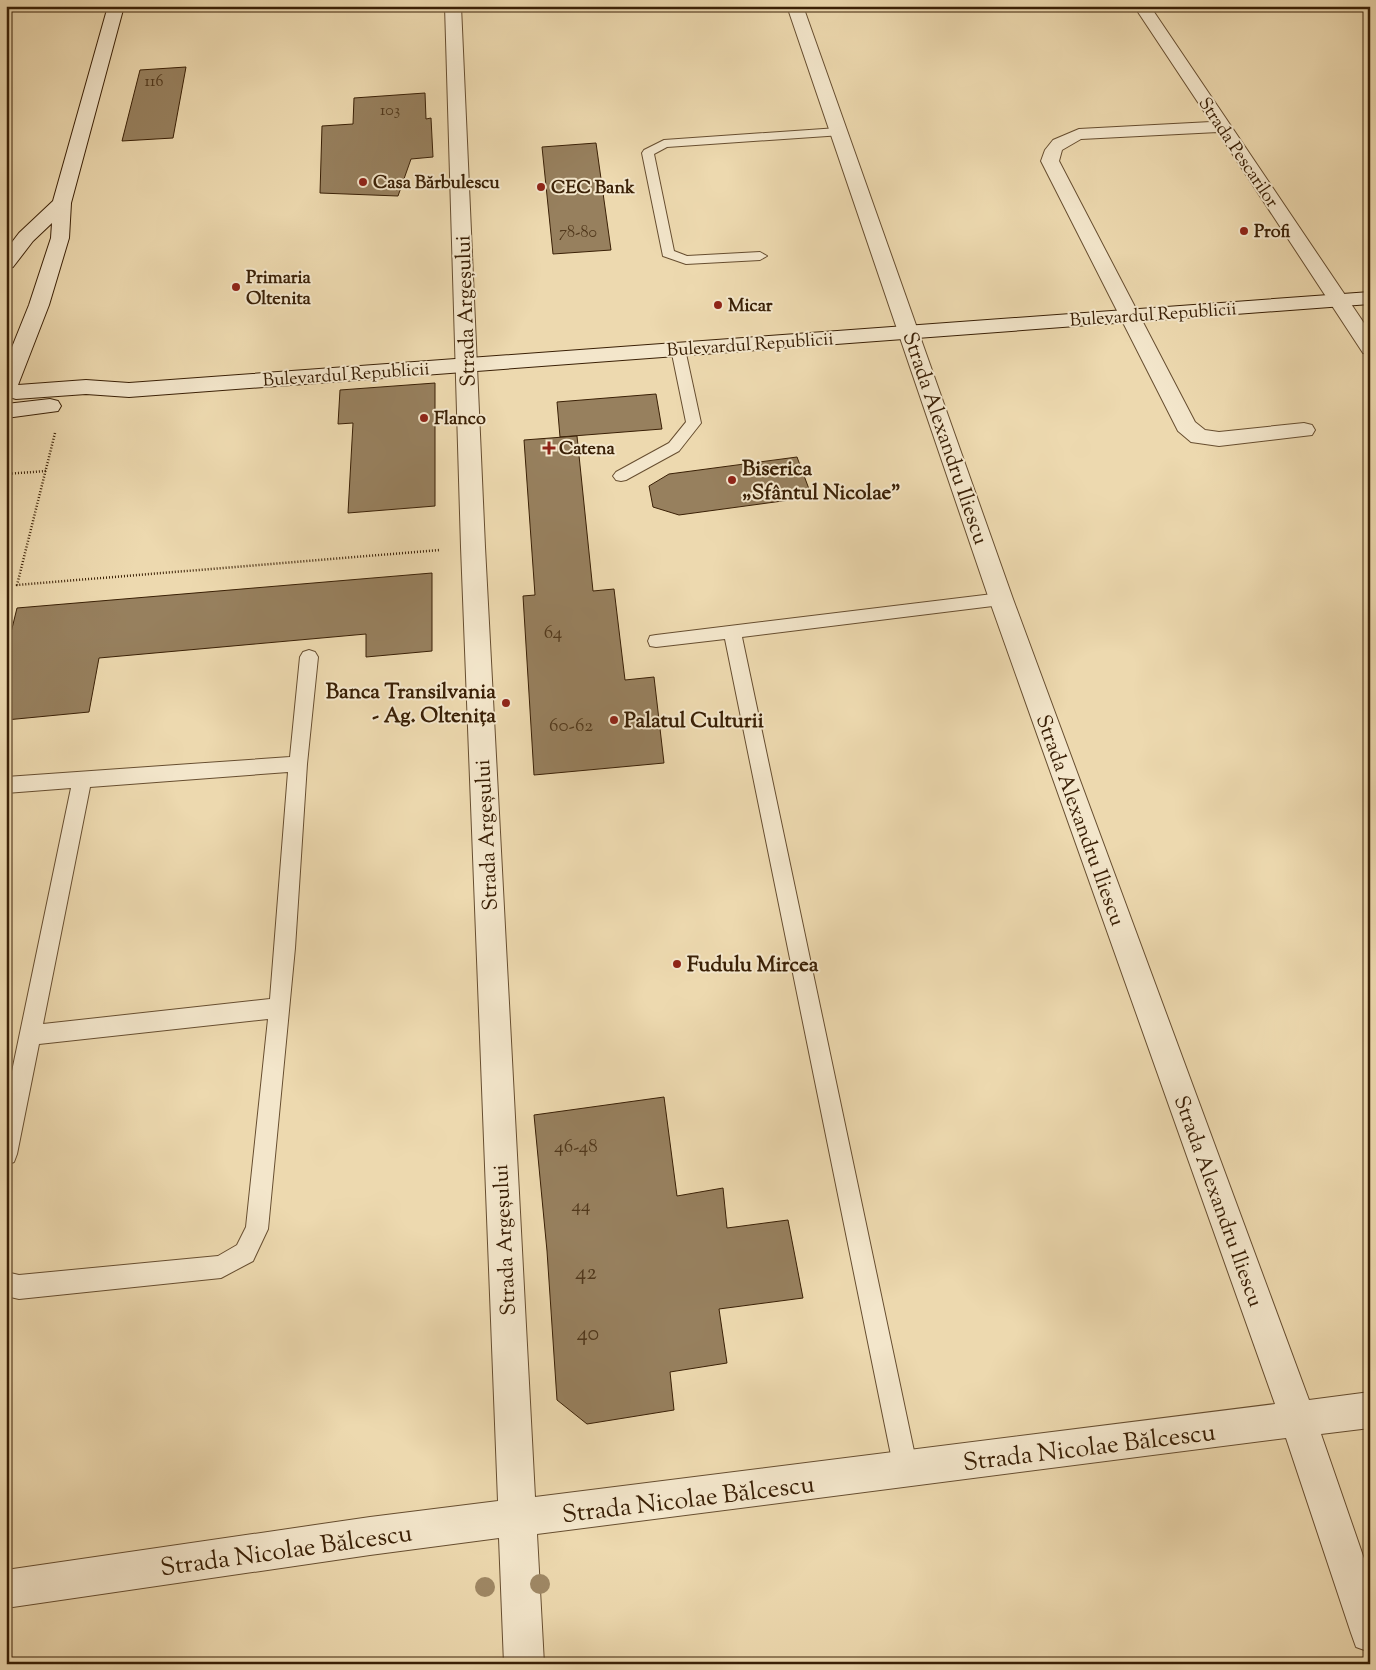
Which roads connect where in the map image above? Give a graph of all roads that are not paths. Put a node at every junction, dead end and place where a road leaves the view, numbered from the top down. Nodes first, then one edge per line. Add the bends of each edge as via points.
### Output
1 (116, 6) edge
2 (453, 6) edge
3 (795, 6) edge
4 (1142, 6) edge
5 (1222, 127) junction
6 (838, 132) junction
7 (62, 203) junction
8 (760, 256) dead end
9 (6, 262) edge
10 (1370, 298) edge
11 (1338, 300) junction
12 (1131, 316) junction
13 (910, 332) junction
14 (1370, 348) edge
15 (678, 349) junction
16 (467, 365) junction
17 (9, 395) edge
18 (1304, 430) dead end
19 (621, 476) dead end
20 (1001, 599) junction
21 (732, 631) junction
22 (656, 641) dead end
23 (309, 657) dead end
24 (298, 764) junction
25 (82, 780) junction
26 (6, 785) edge
27 (279, 1008) junction
28 (31, 1035) junction
29 (6, 1154) edge
30 (6, 1284) edge
31 (1370, 1410) edge
32 (1298, 1419) junction
33 (906, 1470) junction
34 (517, 1519) junction
35 (6, 1589) edge
36 (1370, 1633) edge
37 (524, 1664) edge

1 - 7 street
2 - 16 street, Strada Argeșului
3 - 6 street, Strada Alexandru Iliescu
4 - 5 street, Strada Pescarilor
5 - 11 street, Strada Pescarilor
5 - 12 street via 1079,134 1063,140 1052,150 1050,161
6 - 8 lane via 664,144 648,153 668,253 686,260
6 - 13 street, Strada Alexandru Iliescu
7 - 9 street via 26,237
7 - 17 street via 60,238 39,305 23,342
10 - 11 street, Bulevardul Republicii
11 - 12 street, Bulevardul Republicii
11 - 14 street, Strada Pescarilor
12 - 13 street, Bulevardul Republicii
12 - 18 street via 1186,426 1199,437 1219,439
13 - 15 street, Bulevardul Republicii
13 - 20 street, Strada Alexandru Iliescu
15 - 16 street, Bulevardul Republicii
15 - 19 lane via 694,423 674,447
16 - 17 street, Bulevardul Republicii via 129,390 62,405
16 - 34 street, Strada Argeșului
20 - 21 lane
20 - 32 street, Strada Alexandru Iliescu
21 - 22 lane
21 - 33 lane
23 - 24 lane
24 - 25 lane
24 - 27 lane
25 - 26 lane
25 - 28 lane
27 - 28 lane
27 - 30 lane via 257,1229 246,1253 221,1267 20,1287
28 - 29 lane
31 - 32 street, Strada Nicolae Bălcescu
32 - 33 street, Strada Nicolae Bălcescu
32 - 36 street, Strada Alexandru Iliescu
33 - 34 street, Strada Nicolae Bălcescu
34 - 35 street, Strada Nicolae Bălcescu via 370,1536
34 - 37 street, Strada Argeșului

